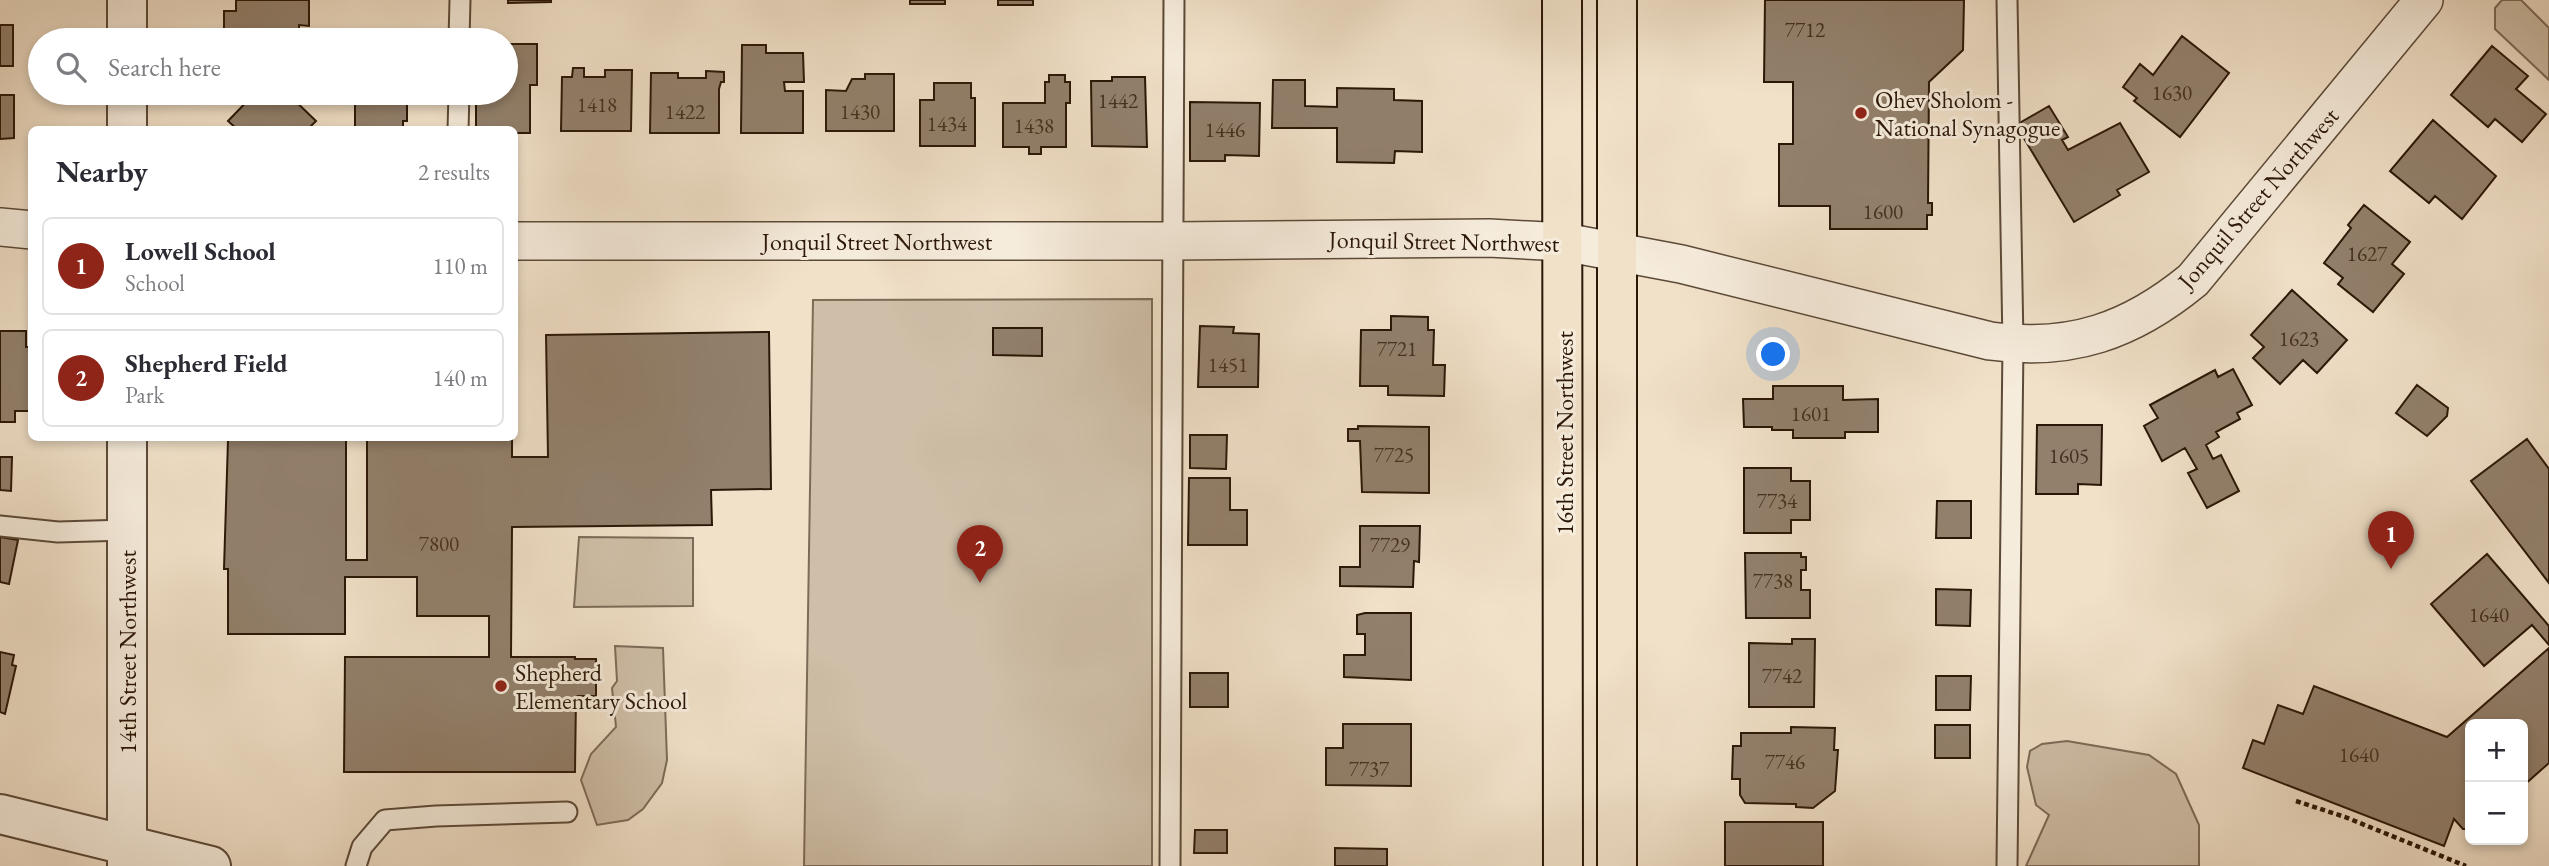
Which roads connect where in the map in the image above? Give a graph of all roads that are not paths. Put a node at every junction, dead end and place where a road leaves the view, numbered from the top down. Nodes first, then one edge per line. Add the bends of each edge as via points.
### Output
1 (127, 0) edge
2 (460, 0) edge
3 (1174, 0) edge
4 (1562, 0) edge
5 (1617, 0) edge
6 (2007, 0) edge
7 (2424, 0) edge
8 (127, 28) edge
9 (459, 28) edge
10 (127, 105) edge
11 (459, 105) edge
12 (127, 126) edge
13 (458, 126) edge
14 (0, 226) edge
15 (28, 230) edge
16 (518, 241) edge
17 (1173, 241) junction
18 (1564, 242) junction
19 (1617, 252) junction
20 (2013, 344) junction
21 (127, 441) edge
22 (0, 526) edge
23 (127, 530) junction
24 (567, 812) dead end
25 (0, 814) edge
26 (127, 855) edge
27 (211, 866) edge
28 (356, 866) edge
29 (1170, 866) edge
30 (1563, 866) edge
31 (1617, 866) edge
32 (2007, 866) edge

1 - 8 street
2 - 9 lane
3 - 17 lane
4 - 18 main road, 16th Street Northwest
5 - 19 main road
6 - 20 lane
7 - 20 street, Jonquil Street Northwest via 2193,280 2136,320 2097,335 2060,343
10 - 12 street
11 - 13 lane
14 - 15 street
16 - 17 street, Jonquil Street Northwest
17 - 18 street, Jonquil Street Northwest via 1489,237
17 - 29 lane
18 - 19 street, Jonquil Street Northwest
18 - 30 main road, 16th Street Northwest
19 - 20 street, Jonquil Street Northwest
19 - 31 main road
20 - 32 lane
21 - 23 street, 14th Street Northwest
22 - 23 lane via 58,532
23 - 26 street, 14th Street Northwest
24 - 28 lane via 386,820 362,847
25 - 26 street
26 - 27 street

